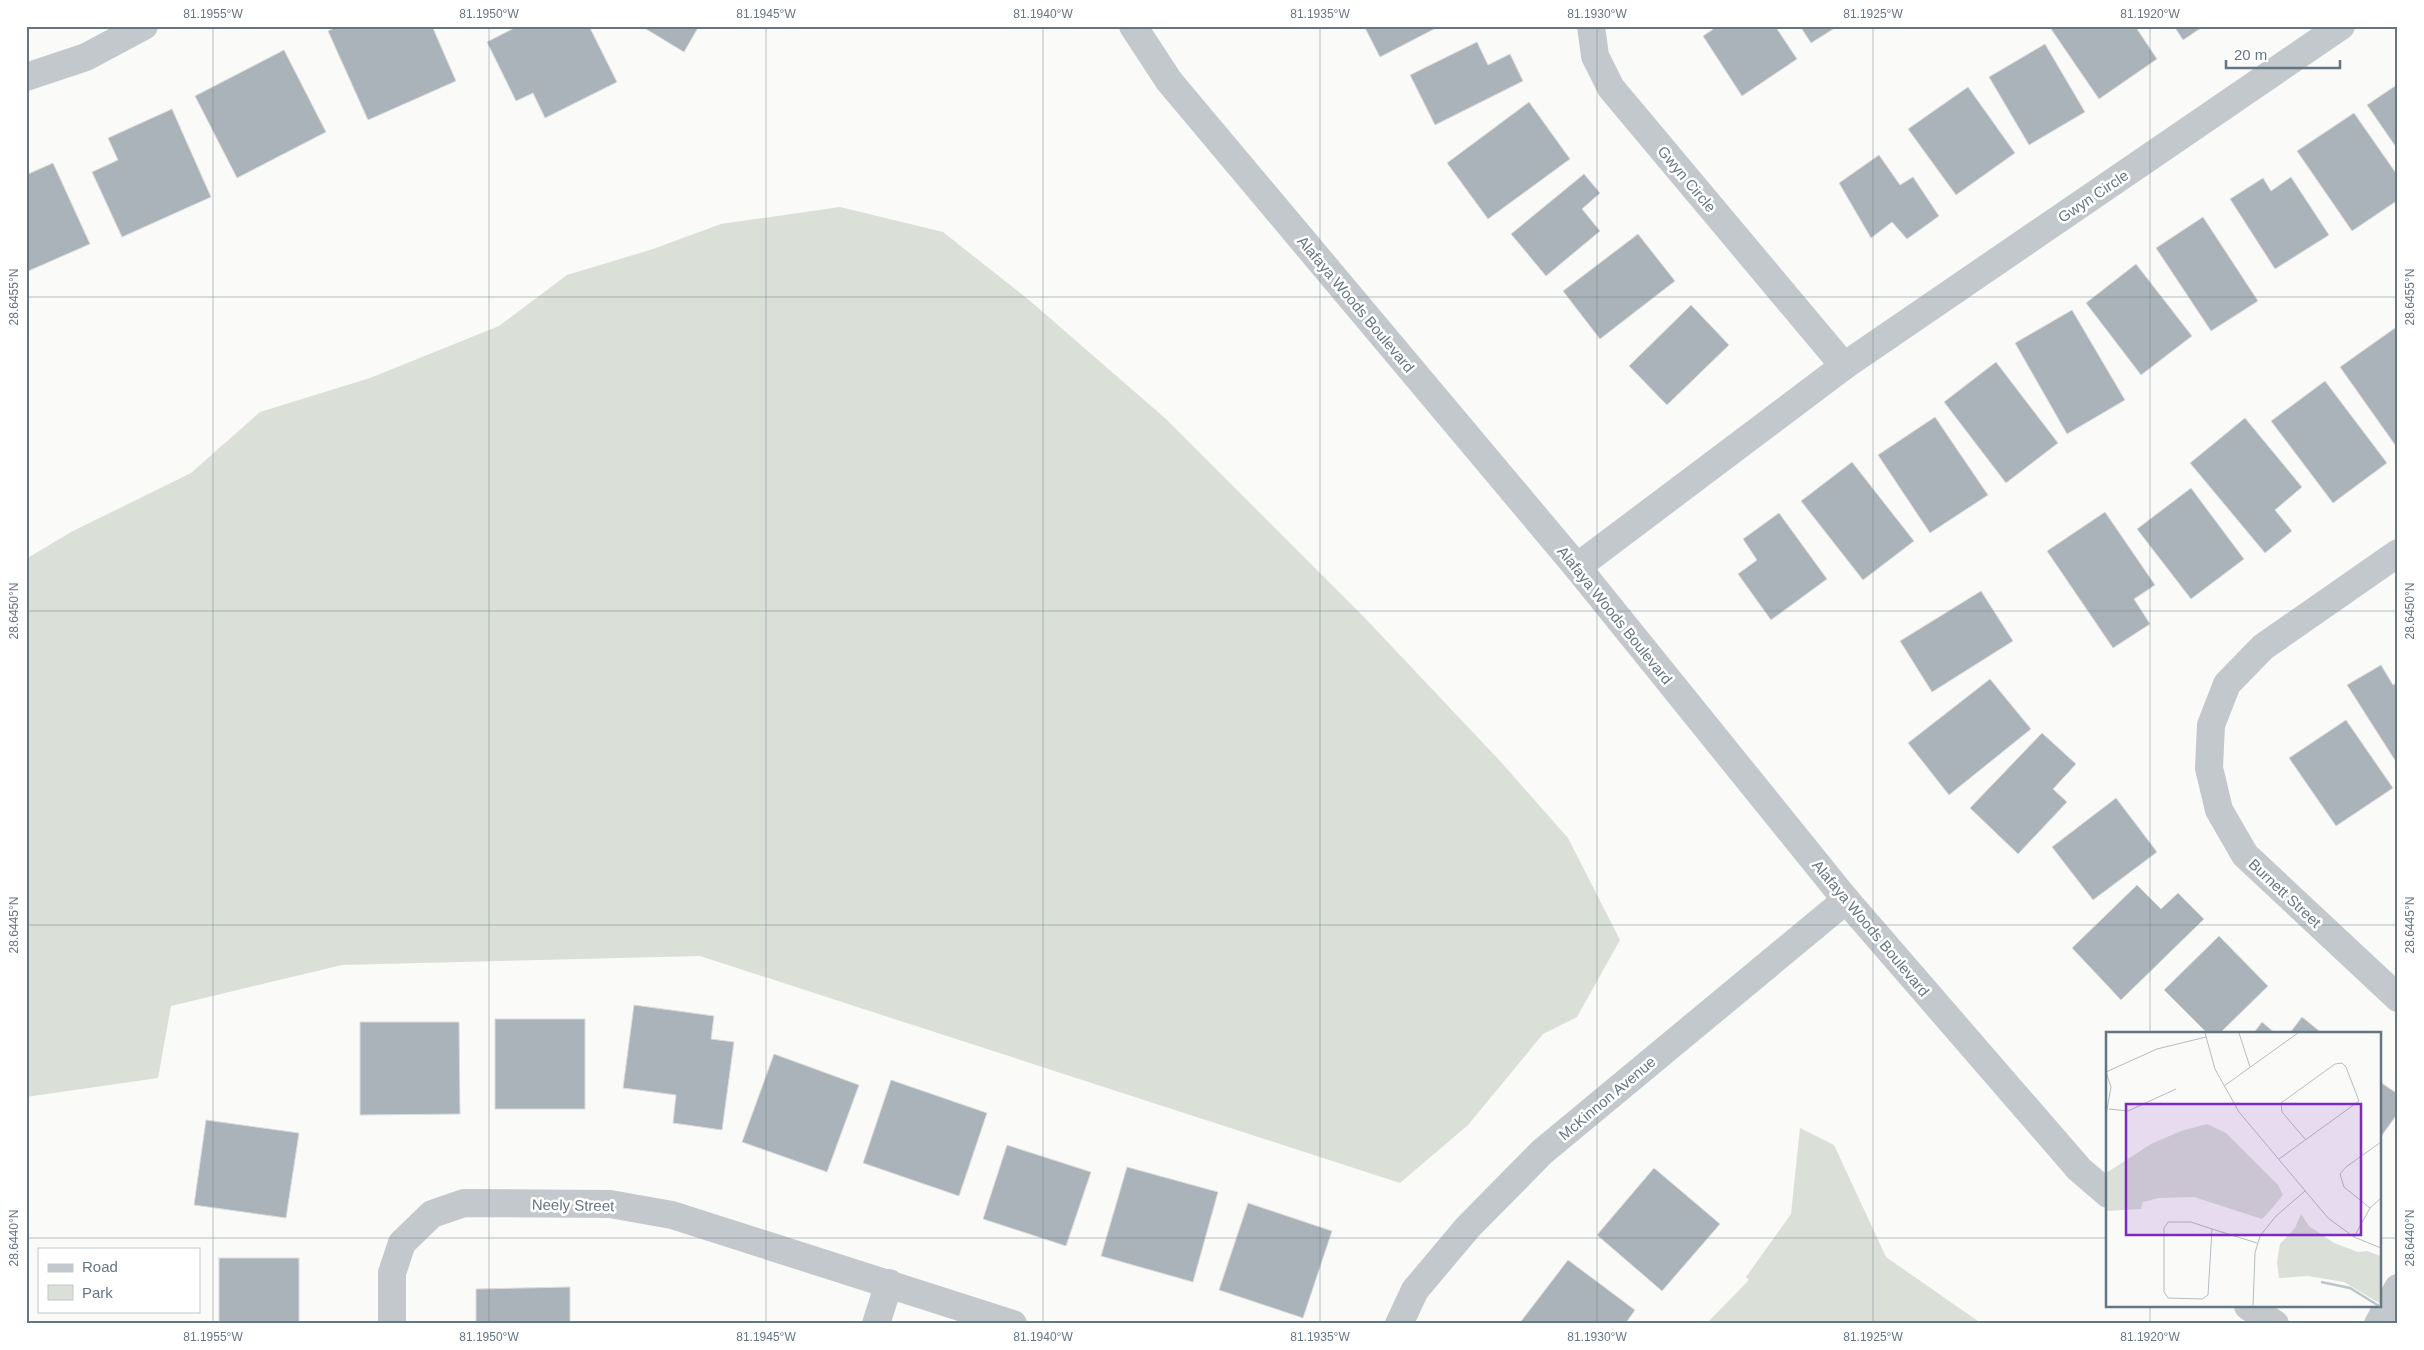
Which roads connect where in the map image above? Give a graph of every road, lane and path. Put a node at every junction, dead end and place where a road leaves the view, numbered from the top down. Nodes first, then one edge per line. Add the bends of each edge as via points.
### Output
1 (144, 26) edge
2 (1133, 26) edge
3 (1591, 26) edge
4 (2342, 26) edge
5 (26, 77) edge
6 (1844, 366) junction
7 (2398, 553) edge
8 (1577, 567) junction
9 (1846, 900) junction
10 (2398, 998) edge
11 (2106, 1192) edge
12 (888, 1283) junction
13 (2398, 1288) edge
14 (2251, 1308) edge
15 (392, 1324) edge
16 (876, 1324) edge
17 (1013, 1324) edge
18 (1399, 1324) edge
19 (2275, 1324) edge
20 (2378, 1324) edge

1 - 5 street via 86,57
2 - 8 street, Alafaya Woods Boulevard via 1169,81
3 - 6 street, Gwyn Circle via 1595,56 1611,88
4 - 6 street, Gwyn Circle
6 - 8 street, Gwyn Circle
7 - 10 street, Burnett Street via 2263,647 2227,684 2210,725 2210,768 2219,810 2245,856
8 - 9 street, Alafaya Woods Boulevard
9 - 11 street, Alafaya Woods Boulevard via 2079,1169
9 - 18 street, McKinnon Avenue via 1542,1152 1468,1227 1415,1290
12 - 15 street, Neely Street via 672,1215 610,1204 464,1203 432,1214 402,1243 392,1274
12 - 16 street
12 - 17 street, Neely Street
13 - 20 street
14 - 19 street

